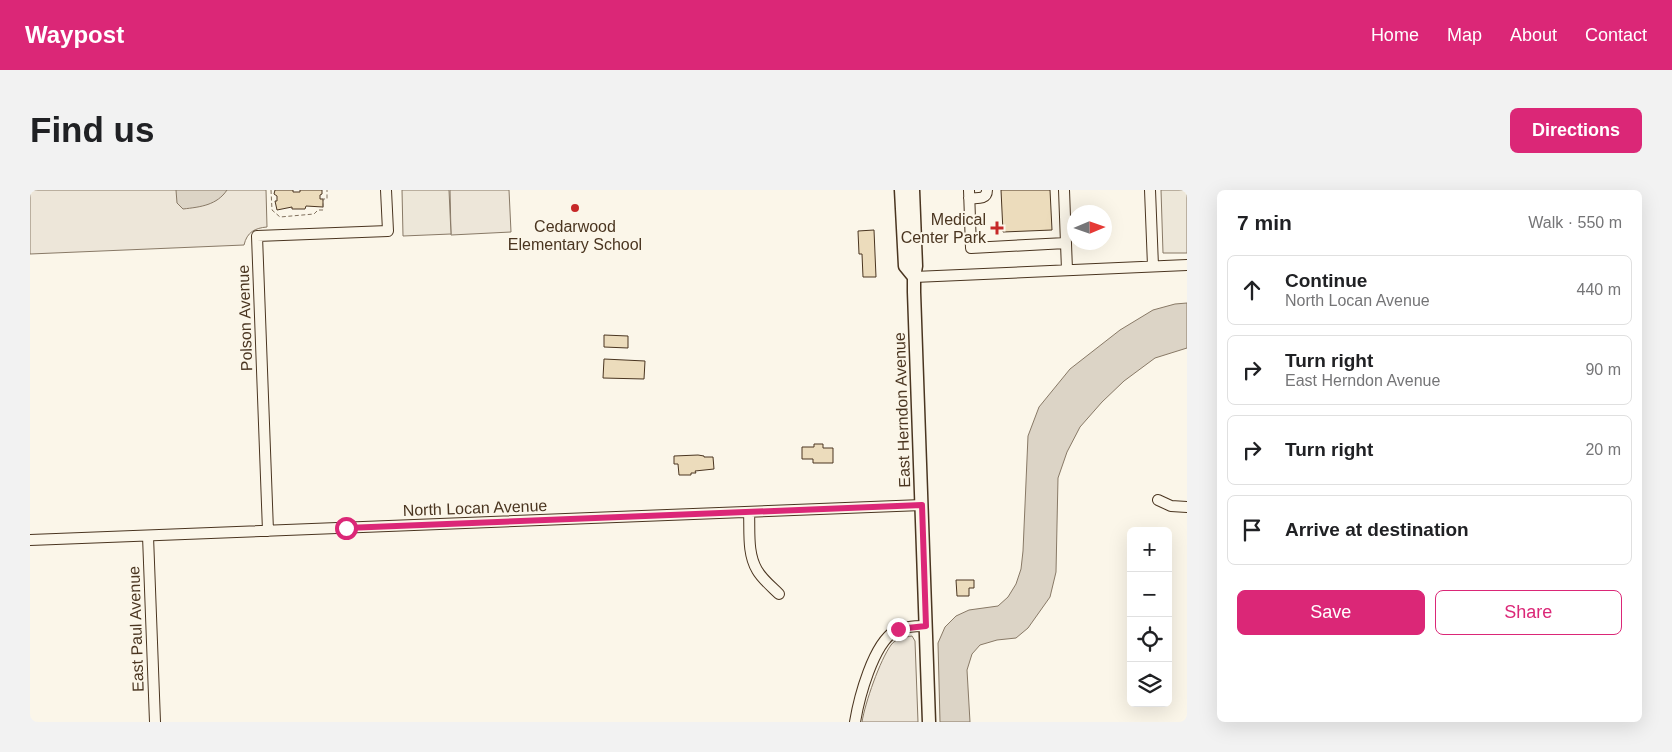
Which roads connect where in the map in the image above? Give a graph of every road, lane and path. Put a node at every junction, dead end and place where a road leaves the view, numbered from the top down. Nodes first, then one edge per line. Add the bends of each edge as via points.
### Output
1 (271, 190) edge
2 (327, 190) edge
3 (386, 190) edge
4 (901, 190) edge
5 (913, 190) edge
6 (987, 190) edge
7 (1064, 190) edge
8 (1150, 190) edge
9 (969, 194) edge
10 (1066, 244) junction
11 (1187, 265) edge
12 (1153, 266) junction
13 (1067, 270) junction
14 (914, 277) junction
15 (1158, 500) dead end
16 (922, 505) junction
17 (1187, 507) edge
18 (749, 512) junction
19 (268, 531) junction
20 (148, 536) junction
21 (30, 540) edge
22 (779, 594) dead end
23 (926, 626) junction
24 (155, 722) edge
25 (855, 722) edge
26 (929, 722) edge

1 - 2 path via 272,210 280,217 324,210 323,199 327,199
3 - 19 street, Polson Avenue via 388,231 257,236
4 - 14 main road via 905,266
5 - 14 main road, East Herndon Avenue
6 - 9 street via 984,197
7 - 10 street
8 - 12 street
9 - 10 street via 971,248
10 - 13 street
11 - 12 street
12 - 13 street
13 - 14 street
14 - 16 main road, East Herndon Avenue
15 - 17 street via 1171,506
16 - 18 street, North Locan Avenue
16 - 23 main road, East Herndon Avenue
18 - 19 street, North Locan Avenue
18 - 22 street via 753,561
19 - 20 street, North Locan Avenue
20 - 21 street, North Locan Avenue
20 - 24 street, East Paul Avenue
23 - 25 street via 898,629 884,640 870,668
23 - 26 main road, East Herndon Avenue

